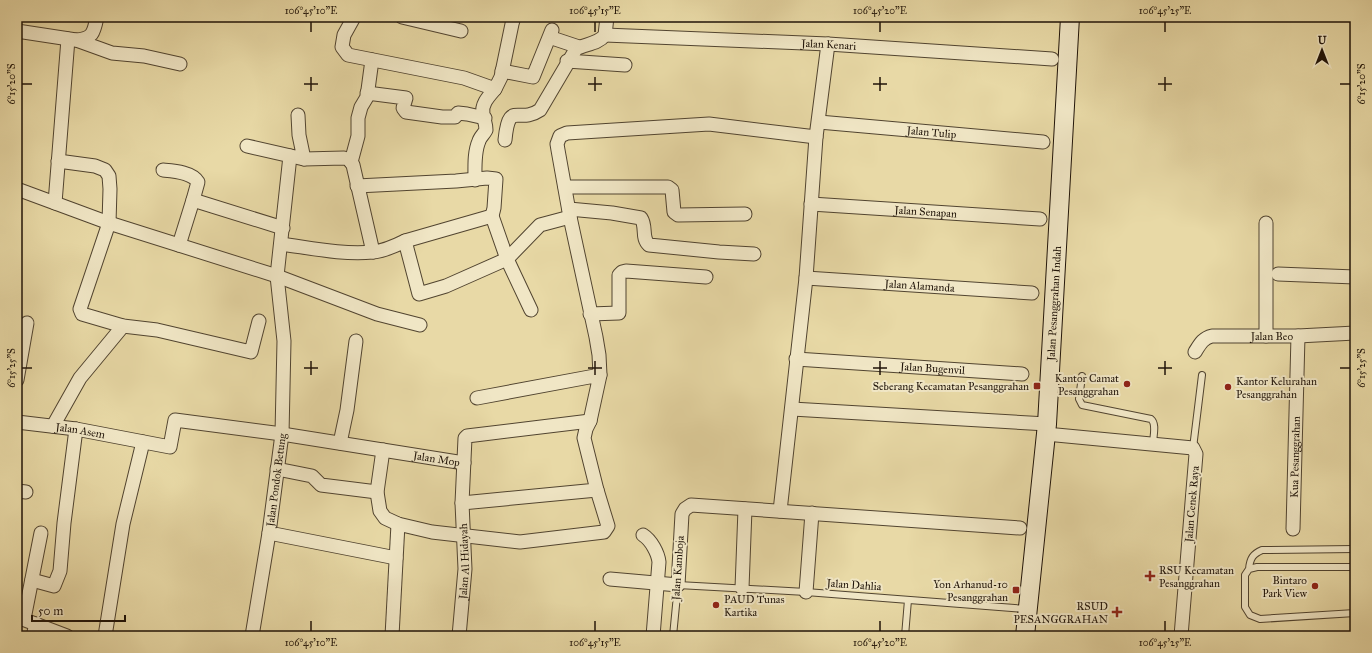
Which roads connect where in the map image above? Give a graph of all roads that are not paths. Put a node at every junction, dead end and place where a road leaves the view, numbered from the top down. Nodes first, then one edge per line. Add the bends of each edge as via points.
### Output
1 (97, 17) edge
2 (354, 17) edge
3 (402, 17) edge
4 (514, 17) edge
5 (607, 17) edge
6 (1070, 17) edge
7 (17, 31) edge
8 (461, 31) dead end
9 (605, 35) junction
10 (72, 39) junction
11 (828, 44) junction
12 (579, 47) junction
13 (1052, 59) dead end
14 (372, 60) junction
15 (567, 61) junction
16 (180, 64) dead end
17 (625, 65) dead end
18 (502, 71) junction
19 (495, 89) junction
20 (367, 93) junction
21 (298, 115) dead end
22 (485, 118) junction
23 (819, 122) junction
24 (816, 137) junction
25 (505, 140) dead end
26 (1043, 142) dead end
27 (247, 146) dead end
28 (290, 156) junction
29 (304, 159) junction
30 (58, 161) junction
31 (351, 162) junction
32 (163, 170) dead end
33 (475, 180) junction
34 (357, 186) junction
35 (565, 187) junction
36 (17, 189) edge
37 (193, 200) junction
38 (55, 203) junction
39 (811, 204) junction
40 (569, 213) junction
41 (745, 214) dead end
42 (492, 216) junction
43 (1040, 219) dead end
44 (109, 223) junction
45 (1266, 223) dead end
46 (283, 228) junction
47 (405, 241) junction
48 (281, 244) junction
49 (179, 245) junction
50 (373, 252) junction
51 (754, 254) dead end
52 (507, 259) junction
53 (1278, 274) dead end
54 (277, 276) junction
55 (706, 277) dead end
56 (1355, 277) edge
57 (806, 278) junction
58 (1032, 293) dead end
59 (531, 310) dead end
60 (590, 314) junction
61 (259, 321) dead end
62 (27, 323) dead end
63 (420, 325) dead end
64 (123, 326) junction
65 (1355, 333) edge
66 (1266, 336) junction
67 (1298, 336) junction
68 (356, 341) dead end
69 (1195, 352) dead end
70 (796, 359) junction
71 (1022, 374) dead end
72 (600, 375) junction
73 (1202, 375) dead end
74 (1082, 376) dead end
75 (17, 380) edge
76 (477, 398) dead end
77 (792, 409) junction
78 (590, 421) junction
79 (17, 422) edge
80 (53, 426) junction
81 (76, 429) junction
82 (1047, 429) junction
83 (282, 434) junction
84 (143, 442) junction
85 (340, 443) junction
86 (1152, 444) junction
87 (170, 447) joint
88 (1193, 448) junction
89 (383, 450) junction
90 (464, 463) junction
91 (277, 469) junction
92 (597, 490) junction
93 (377, 492) junction
94 (462, 503) junction
95 (746, 509) junction
96 (780, 511) junction
97 (812, 513) junction
98 (398, 524) junction
99 (1020, 528) dead end
100 (1293, 529) dead end
101 (41, 533) dead end
102 (269, 533) junction
103 (643, 535) dead end
104 (463, 536) junction
105 (1355, 549) edge
106 (396, 558) junction
107 (1355, 567) edge
108 (1249, 569) junction
109 (610, 579) dead end
110 (32, 580) junction
111 (657, 583) junction
112 (678, 585) junction
113 (742, 588) junction
114 (806, 592) junction
115 (908, 600) junction
116 (1028, 609) junction
117 (1355, 613) edge
118 (20, 618) edge
119 (35, 630) edge
120 (67, 636) edge
121 (105, 636) edge
122 (252, 636) edge
123 (392, 636) edge
124 (459, 636) edge
125 (653, 636) edge
126 (673, 636) edge
127 (905, 636) edge
128 (1026, 636) edge
129 (1181, 636) edge

1 - 10 street via 92,34 84,40
2 - 14 street via 344,35 342,47 348,55
3 - 8 street
4 - 18 street
5 - 9 street
6 - 82 street, Jalan Pesanggrahan Indah
7 - 10 street
9 - 11 street, Jalan Kenari
9 - 12 street via 598,41
10 - 16 street via 112,53 144,56
10 - 30 street
11 - 13 street, Jalan Kenari
11 - 23 street
12 - 15 street
12 - 18 street via 552,34 533,77
14 - 19 street via 464,78
14 - 20 street
15 - 17 street
15 - 25 street via 540,110 509,118
18 - 19 street
19 - 22 street via 483,106
20 - 22 street via 406,98 403,108 406,112 442,117 454,117 458,113
20 - 31 street via 358,118 358,136
21 - 29 street
22 - 33 street via 486,130 476,148
23 - 24 street
23 - 26 street, Jalan Tulip
24 - 35 street via 709,124 567,133 560,136 558,144
24 - 39 street
27 - 28 street
28 - 29 street
28 - 46 street
29 - 31 street via 344,158
30 - 38 street
30 - 44 street via 95,166 105,170 109,176
31 - 34 street
32 - 37 street via 182,174 198,182
33 - 34 street
33 - 42 street via 496,179
34 - 50 street
35 - 40 street
35 - 41 street via 668,187 672,190 674,212 678,215
36 - 38 street
37 - 46 street
37 - 49 street
38 - 44 street
39 - 43 street, Jalan Senapan
39 - 57 street
40 - 51 street via 612,213 641,218 645,240 649,245
40 - 52 street via 540,225
40 - 60 street
42 - 47 street
42 - 52 street
44 - 49 street
44 - 64 street via 80,309 82,314
45 - 66 street
46 - 48 street
47 - 50 street
47 - 52 street via 419,294 446,286
48 - 50 street via 326,250
48 - 54 street
49 - 54 street
52 - 59 street
53 - 56 street
54 - 63 street via 377,314
54 - 83 street via 284,341
55 - 60 street via 622,272 619,275 619,313
57 - 58 street, Jalan Alamanda
57 - 70 street
60 - 72 street via 599,355
61 - 64 street via 251,352 157,330
62 - 75 street
64 - 80 street via 80,378
65 - 67 street, Jalan Beo
66 - 67 street, Jalan Beo
66 - 69 street, Jalan Beo via 1212,336 1202,341
67 - 100 street, Kua Pesanggrahan
68 - 85 street
70 - 71 street, Jalan Bugenvil
70 - 77 street
72 - 76 street
72 - 78 street
73 - 88 lane
74 - 86 lane via 1079,399 1082,405 1154,420
77 - 82 street
77 - 96 street
78 - 90 street, Jalan Mop via 467,436 464,440
78 - 92 street via 584,438
79 - 80 street, Jalan Asem
80 - 81 street, Jalan Asem
81 - 84 street, Jalan Asem
81 - 110 street via 60,571 54,586
82 - 86 street
82 - 116 street, Jalan Pesanggrahan Indah
83 - 85 street, Jalan Mop
83 - 87 street, Jalan Pondok Betung via 175,420
83 - 91 street, Jalan Pondok Betung
84 - 87 street, Jalan Asem
84 - 121 street via 123,524
85 - 89 street, Jalan Mop
86 - 88 street
88 - 129 street, Jalan Cenek Raya via 1196,454
89 - 90 street, Jalan Mop
89 - 93 street
90 - 94 street, Jalan Al Hidayah
91 - 93 street via 312,476 321,485
91 - 102 street, Jalan Pondok Betung
92 - 94 street
92 - 104 street via 608,526 604,532 520,542
93 - 98 street via 380,511 385,518
94 - 104 street, Jalan Al Hidayah
95 - 96 street
95 - 112 street, Jalan Kamboja via 691,505 685,508 682,514
95 - 113 street
96 - 97 street
97 - 99 street
97 - 114 street
98 - 104 street
98 - 106 street
101 - 110 street
102 - 106 street
102 - 122 street, Jalan Pondok Betung
103 - 111 street via 650,542 658,558
104 - 124 street, Jalan Al Hidayah via 465,569
105 - 108 lane via 1262,550 1254,553
106 - 123 street
107 - 108 lane via 1257,566
108 - 117 lane via 1245,575 1245,608 1250,615 1260,619
109 - 111 street
110 - 118 street
111 - 112 street
111 - 125 street
112 - 113 lane, Jalan Dahlia
112 - 126 lane, Jalan Kamboja
113 - 114 lane, Jalan Dahlia
114 - 115 lane, Jalan Dahlia
115 - 116 lane, Jalan Dahlia
115 - 127 lane
116 - 128 street, Jalan Pesanggrahan Indah
118 - 119 street
119 - 120 street

